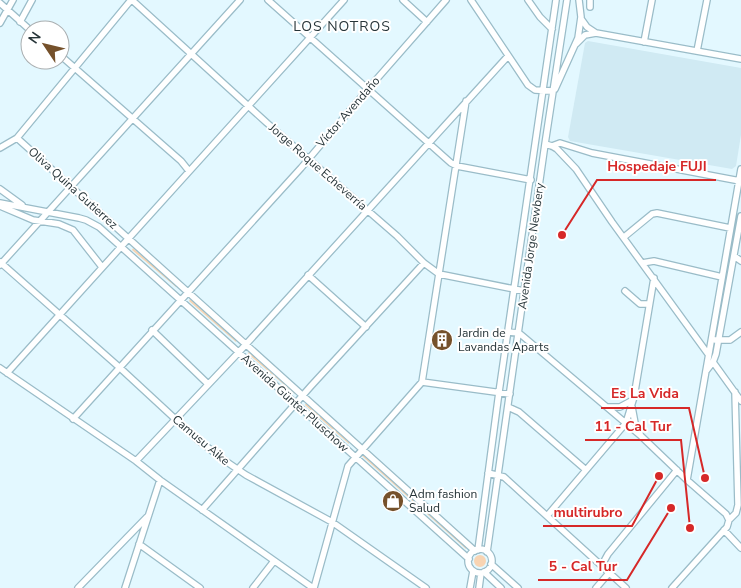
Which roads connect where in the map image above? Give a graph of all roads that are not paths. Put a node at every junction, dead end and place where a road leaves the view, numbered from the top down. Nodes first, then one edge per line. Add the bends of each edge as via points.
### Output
1 (13, 0) edge
2 (32, 0) edge
3 (131, 0) edge
4 (240, 0) edge
5 (268, 0) edge
6 (344, 0) edge
7 (403, 0) edge
8 (446, 0) edge
9 (471, 0) edge
10 (528, 0) edge
11 (556, 0) edge
12 (567, 0) edge
13 (580, 0) edge
14 (590, 0) edge
15 (652, 0) edge
16 (707, 0) edge
17 (0, 4) edge
18 (590, 7) dead end
19 (7, 10) junction
20 (581, 17) junction
21 (21, 20) edge
22 (20, 22) edge
23 (427, 22) junction
24 (0, 23) edge
25 (552, 29) junction
26 (596, 34) junction
27 (311, 38) junction
28 (644, 42) junction
29 (576, 44) junction
30 (697, 51) junction
31 (192, 53) junction
32 (508, 56) junction
33 (741, 59) edge
34 (70, 64) edge
35 (75, 68) junction
36 (368, 89) junction
37 (544, 91) junction
38 (553, 91) junction
39 (466, 101) junction
40 (249, 105) junction
41 (132, 119) junction
42 (17, 138) junction
43 (427, 143) junction
44 (545, 144) junction
45 (552, 146) junction
46 (0, 148) edge
47 (309, 158) junction
48 (457, 166) junction
49 (741, 169) edge
50 (189, 171) junction
51 (531, 180) junction
52 (740, 181) edge
53 (72, 187) junction
54 (0, 189) edge
55 (0, 205) edge
56 (26, 208) junction
57 (367, 210) junction
58 (49, 212) junction
59 (741, 216) edge
60 (41, 221) junction
61 (730, 228) junction
62 (129, 238) junction
63 (624, 238) junction
64 (121, 246) junction
65 (734, 256) junction
66 (741, 261) edge
67 (1, 263) edge
68 (424, 263) junction
69 (642, 263) junction
70 (102, 268) junction
71 (439, 274) junction
72 (308, 275) junction
73 (722, 277) junction
74 (654, 278) junction
75 (515, 290) junction
76 (188, 291) junction
77 (524, 291) junction
78 (626, 291) dead end
79 (181, 300) junction
80 (649, 304) junction
81 (60, 314) junction
82 (366, 327) junction
83 (152, 330) junction
84 (508, 332) junction
85 (741, 332) edge
86 (519, 333) junction
87 (710, 339) junction
88 (719, 340) junction
89 (246, 343) junction
90 (239, 352) junction
91 (708, 354) junction
92 (713, 362) junction
93 (119, 367) junction
94 (0, 368) edge
95 (704, 372) junction
96 (7, 373) junction
97 (422, 382) junction
98 (208, 384) junction
99 (499, 392) junction
100 (735, 392) junction
101 (510, 394) junction
102 (304, 396) junction
103 (741, 401) edge
104 (632, 402) junction
105 (297, 404) junction
106 (508, 407) junction
107 (607, 407) junction
108 (72, 419) junction
109 (175, 419) junction
110 (626, 423) junction
111 (641, 436) junction
112 (362, 449) junction
113 (355, 456) junction
114 (136, 461) junction
115 (237, 470) junction
116 (586, 470) junction
117 (677, 470) junction
118 (488, 473) junction
119 (498, 474) junction
120 (160, 480) junction
121 (686, 480) junction
122 (202, 510) junction
123 (148, 515) junction
124 (547, 516) junction
125 (729, 520) junction
126 (332, 522) junction
127 (725, 532) junction
128 (741, 542) edge
129 (139, 544) junction
130 (741, 548) edge
131 (476, 550) junction
132 (486, 552) junction
133 (469, 559) junction
134 (274, 560) junction
135 (491, 564) junction
136 (602, 565) junction
137 (473, 571) junction
138 (483, 573) junction
139 (609, 573) junction
140 (78, 588) edge
141 (125, 588) edge
142 (200, 588) edge
143 (253, 588) edge
144 (314, 588) edge
145 (426, 588) edge
146 (470, 588) edge
147 (479, 588) edge
148 (502, 588) edge
149 (518, 588) edge
150 (596, 588) edge
151 (626, 588) edge
152 (672, 588) edge

1 - 19 street
2 - 21 street
3 - 31 street, Jorge Roque Echeverría
3 - 35 street
4 - 31 street
5 - 27 street
6 - 27 street
7 - 23 street
8 - 23 street, Víctor Avendaño
9 - 32 street
10 - 25 street
11 - 25 street, Avenida Jorge Newbery
12 - 38 street, Avenida Jorge Newbery
13 - 20 street
14 - 18 street
15 - 28 street
16 - 30 street
17 - 19 street
19 - 22 street
19 - 24 street
20 - 26 street
20 - 29 street
23 - 36 street, Víctor Avendaño
25 - 37 street, Avenida Jorge Newbery
26 - 28 street
26 - 29 street via 585,35
27 - 36 street
27 - 40 street
28 - 30 street
29 - 38 street
30 - 33 street
31 - 40 street, Jorge Roque Echeverría
31 - 41 street
32 - 37 street via 530,87
32 - 39 street
34 - 35 street
35 - 41 street
35 - 42 street
36 - 43 street
36 - 47 street, Víctor Avendaño
37 - 38 street
37 - 51 street, Avenida Jorge Newbery
38 - 44 street, Avenida Jorge Newbery
39 - 43 street
39 - 48 street
40 - 47 street, Jorge Roque Echeverría
40 - 50 street
41 - 50 street
41 - 53 street
42 - 46 street
42 - 53 street, Oliva Quina Gutierrez
43 - 48 street
43 - 57 street
44 - 45 street
44 - 77 street, Avenida Jorge Newbery
45 - 52 street via 560,143 592,153
45 - 63 street via 576,169
47 - 57 street, Jorge Roque Echeverría
47 - 76 street, Víctor Avendaño
48 - 51 street
48 - 71 street
49 - 52 street
50 - 62 street
51 - 75 street, Avenida Jorge Newbery
52 - 61 street
53 - 58 street
53 - 62 street, Oliva Quina Gutierrez
54 - 56 street
55 - 56 street, Avenida Günter Pluschow
55 - 60 street
56 - 58 street, Avenida Günter Pluschow
57 - 68 street, Jorge Roque Echeverría
57 - 72 street
58 - 60 street
58 - 64 street, Avenida Günter Pluschow via 94,223
59 - 65 street
60 - 67 street
60 - 70 street via 73,230
61 - 63 street via 657,213
61 - 73 street
62 - 64 street
62 - 76 street, Avenida Günter Pluschow
63 - 69 street
64 - 70 street
64 - 79 street, Avenida Günter Pluschow
65 - 66 street
65 - 88 street
67 - 81 street, Camusu Aike
68 - 71 street, Jorge Roque Echeverría
68 - 82 street
69 - 73 street via 654,261
69 - 74 street
70 - 81 street
71 - 75 street, Jorge Roque Echeverría
71 - 97 street
72 - 82 street
72 - 89 street
73 - 87 street
74 - 80 street
74 - 91 street
75 - 77 street, Jorge Roque Echeverría
75 - 84 street, Avenida Jorge Newbery
76 - 79 street, Víctor Avendaño
76 - 89 street, Avenida Günter Pluschow
77 - 86 street, Avenida Jorge Newbery
78 - 80 street via 640,304
79 - 83 street, Víctor Avendaño
79 - 90 street, Avenida Günter Pluschow
80 - 104 street
81 - 93 street, Camusu Aike
81 - 96 street
82 - 102 street
83 - 93 street, Víctor Avendaño
83 - 98 street
84 - 86 street
84 - 99 street, Avenida Jorge Newbery
85 - 88 street via 730,340
86 - 101 street, Avenida Jorge Newbery
86 - 107 street
87 - 88 street
87 - 91 street
88 - 92 street
89 - 90 street
89 - 102 street, Avenida Günter Pluschow
90 - 98 street
90 - 105 street, Avenida Günter Pluschow
91 - 95 street
92 - 95 street
92 - 100 street
93 - 108 street, Víctor Avendaño
93 - 109 street, Camusu Aike
94 - 96 street
95 - 121 street
96 - 108 street
97 - 99 street
97 - 112 street
98 - 109 street
99 - 101 street
99 - 118 street, Avenida Jorge Newbery
100 - 103 street
100 - 125 street via 738,505
101 - 106 street, Avenida Jorge Newbery
102 - 105 street
102 - 112 street, Avenida Günter Pluschow
104 - 107 street via 620,407
104 - 110 street
104 - 111 street
105 - 113 street, Avenida Günter Pluschow
105 - 115 street
106 - 116 street via 519,412
106 - 119 street, Avenida Jorge Newbery
107 - 110 street
108 - 114 street
109 - 114 street
109 - 115 street, Camusu Aike
110 - 111 street
110 - 116 street
111 - 117 street
112 - 113 street
112 - 131 street, Avenida Günter Pluschow
113 - 126 street via 347,468
113 - 133 street, Avenida Günter Pluschow
114 - 120 street
115 - 122 street
115 - 126 street, Camusu Aike
116 - 124 street
117 - 121 street
117 - 136 street
118 - 119 street
118 - 131 street, Avenida Jorge Newbery
119 - 124 street
119 - 132 street, Avenida Jorge Newbery
120 - 122 street
120 - 123 street
121 - 125 street
122 - 134 street
123 - 129 street
123 - 140 street
124 - 136 street
125 - 127 street
126 - 144 street
126 - 145 street, Camusu Aike
127 - 128 street
127 - 130 street
127 - 152 street
129 - 141 street
129 - 142 street
131 - 132 street
131 - 133 street
132 - 135 street via 491,557
133 - 137 street
134 - 143 street
134 - 144 street
135 - 138 street
135 - 149 street
136 - 139 street
137 - 138 street
137 - 146 street
138 - 147 street
138 - 148 street
139 - 150 street
139 - 151 street

